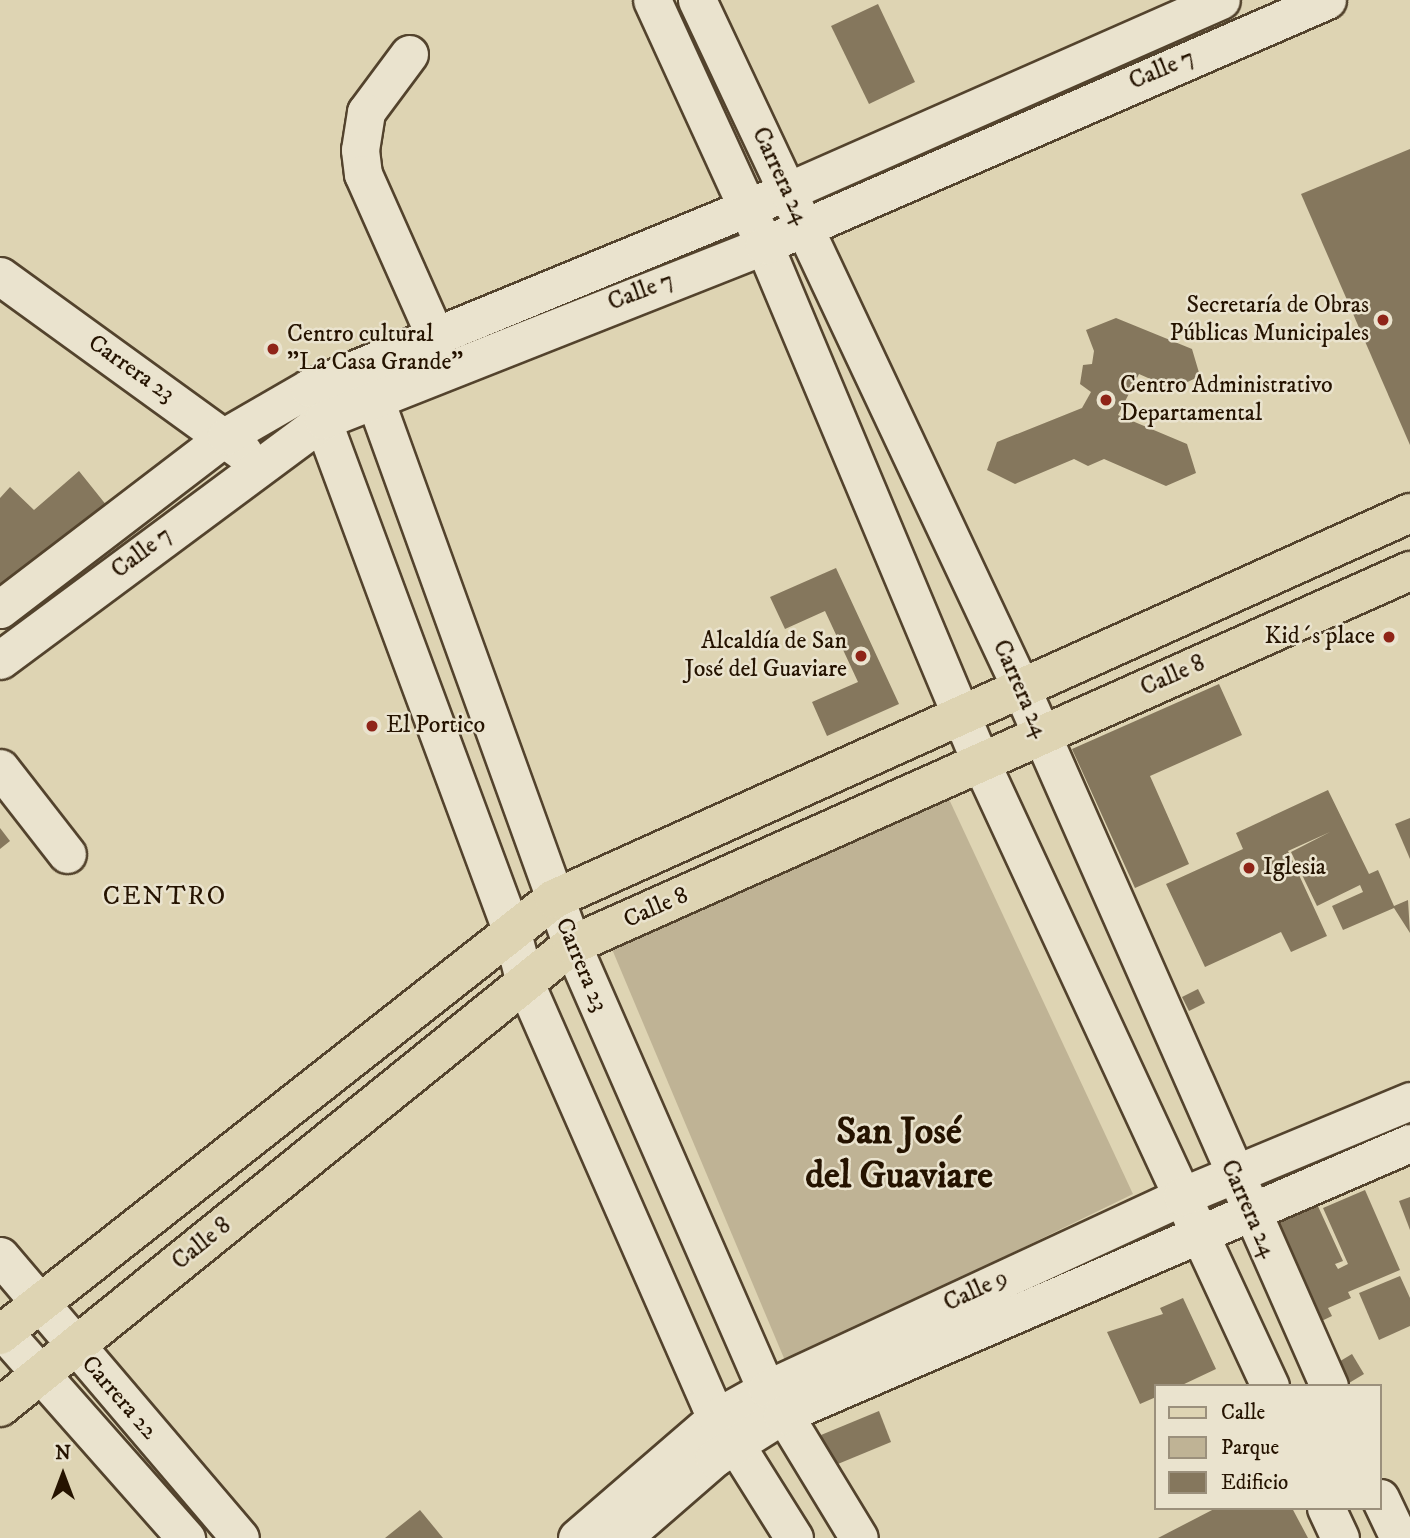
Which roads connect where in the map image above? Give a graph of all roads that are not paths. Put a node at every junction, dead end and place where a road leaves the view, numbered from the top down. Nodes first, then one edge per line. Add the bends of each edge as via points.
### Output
1 (652, 0) edge
2 (697, 0) edge
3 (1326, 0) edge
4 (1209, 5) edge
5 (1213, 48) junction
6 (409, 54) dead end
7 (788, 191) junction
8 (747, 207) junction
9 (803, 225) junction
10 (764, 245) junction
11 (0, 276) edge
12 (436, 338) junction
13 (368, 381) junction
14 (316, 404) junction
15 (226, 436) junction
16 (257, 466) junction
17 (1410, 513) edge
18 (1410, 571) edge
19 (0, 608) edge
20 (0, 660) edge
21 (1021, 688) junction
22 (961, 715) junction
23 (1041, 735) junction
24 (981, 763) junction
25 (0, 768) edge
26 (66, 854) dead end
27 (554, 898) junction
28 (512, 932) junction
29 (572, 945) junction
30 (525, 983) junction
31 (1410, 1101) edge
32 (1410, 1143) edge
33 (1233, 1176) junction
34 (1182, 1196) junction
35 (1249, 1213) junction
36 (1200, 1236) junction
37 (0, 1256) edge
38 (40, 1303) junction
39 (1, 1332) edge
40 (74, 1347) junction
41 (38, 1376) junction
42 (1269, 1384) edge
43 (1328, 1384) edge
44 (775, 1402) junction
45 (0, 1406) edge
46 (725, 1431) junction
47 (1382, 1502) edge
48 (1327, 1510) edge
49 (186, 1538) edge
50 (240, 1538) edge
51 (577, 1538) edge
52 (622, 1538) edge
53 (794, 1538) edge
54 (859, 1538) edge
55 (1340, 1538) edge
56 (1399, 1538) edge

1 - 8 street, Carrera 24
2 - 7 street, Carrera 24
3 - 5 street, Calle 7
4 - 5 street
4 - 7 street, Calle 7
5 - 9 street, Calle 7
6 - 12 street via 366,112 360,150 363,174
7 - 8 street, Calle 7
7 - 9 street, Carrera 24
8 - 10 street, Carrera 24
8 - 12 street, Calle 7
9 - 10 street, Calle 7
9 - 21 street, Carrera 24
10 - 13 street, Calle 7
10 - 22 street, Carrera 24
11 - 15 street, Carrera 23
12 - 13 street, Calle 7
13 - 14 street, Calle 7
13 - 27 street, Carrera 23
14 - 15 street, Calle 7
14 - 16 street, Calle 7
14 - 28 street, Carrera 23
15 - 16 street, Carrera 23
15 - 19 street, Calle 7
16 - 20 street, Calle 7
17 - 21 main road, Calle 8
18 - 23 main road, Calle 8
21 - 22 main road, Calle 8
21 - 23 street, Carrera 24
22 - 24 street, Carrera 24
22 - 27 main road, Calle 8
23 - 24 main road, Calle 8
23 - 33 street, Carrera 24
24 - 29 main road, Calle 8
24 - 34 street, Carrera 24
25 - 26 street
27 - 28 main road, Calle 8
27 - 29 street, Carrera 23
28 - 30 street, Carrera 23
28 - 38 main road, Calle 8
29 - 30 main road, Calle 8
29 - 44 street, Carrera 23
30 - 40 main road, Calle 8
30 - 46 street, Carrera 23
31 - 33 street, Calle 9
32 - 35 street, Calle 9
33 - 34 street, Calle 9
33 - 35 street, Carrera 24
34 - 36 street, Carrera 24
34 - 44 street, Calle 9
35 - 36 street, Calle 9
35 - 43 street, Carrera 24
36 - 42 street, Carrera 24
36 - 44 street, Calle 9
37 - 38 street, Carrera 22
38 - 39 main road, Calle 8
38 - 40 street, Carrera 22
39 - 41 street, Carrera 22
40 - 41 main road, Calle 8
40 - 50 street, Carrera 22
41 - 45 main road, Calle 8
41 - 49 street, Carrera 22
44 - 46 street, Calle 9
44 - 54 street, Carrera 23
46 - 51 street, Calle 9
46 - 52 street, Calle 9
46 - 53 street, Carrera 23
47 - 56 street
48 - 55 street

